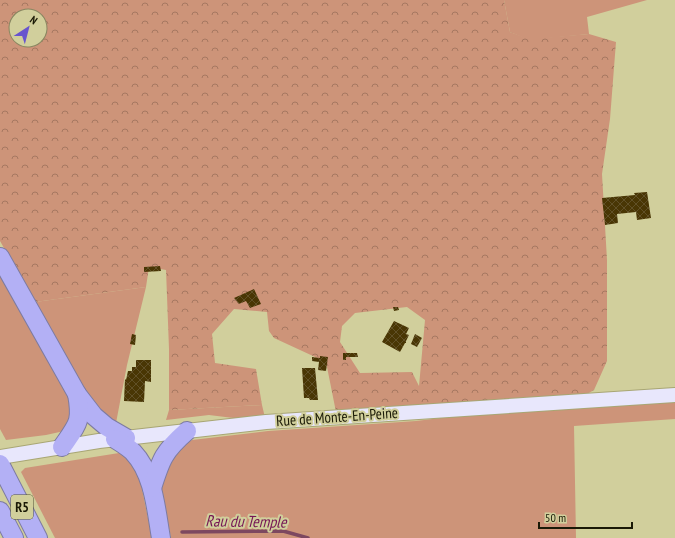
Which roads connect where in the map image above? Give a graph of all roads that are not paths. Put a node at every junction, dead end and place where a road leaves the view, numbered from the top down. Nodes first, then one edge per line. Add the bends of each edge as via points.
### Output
1 (0, 257) edge
2 (77, 394) junction
3 (675, 395) edge
4 (187, 431) junction
5 (120, 438) junction
6 (62, 447) junction
7 (0, 457) edge
8 (3, 470) edge
9 (152, 488) junction
10 (0, 511) edge
11 (14, 538) edge
12 (38, 538) edge
13 (161, 538) edge

1 - 2 highway
2 - 5 highway via 94,416
2 - 6 highway via 79,422
3 - 4 main road, Rue de Monte-En-Peine via 266,422
4 - 5 main road, Rue de Monte-En-Peine
4 - 9 highway via 170,446 162,458
5 - 6 main road, Rue de Monte-En-Peine
5 - 9 highway via 138,458
6 - 7 main road, Rue de Monte-En-Peine
8 - 12 highway, R5
9 - 13 highway
10 - 11 highway, R5

